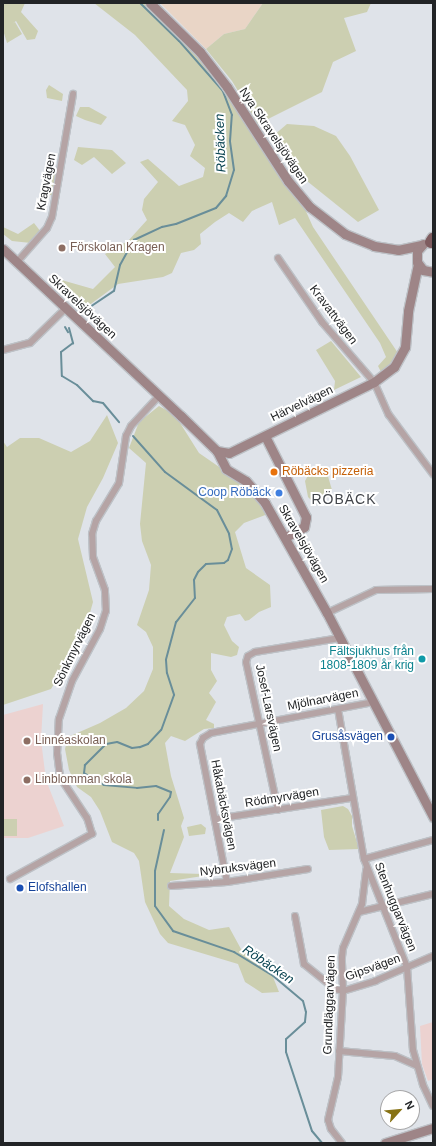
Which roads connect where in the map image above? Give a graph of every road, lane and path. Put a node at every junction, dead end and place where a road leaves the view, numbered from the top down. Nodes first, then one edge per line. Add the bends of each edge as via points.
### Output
1 (150, 3) edge
2 (73, 94) dead end
3 (429, 242) edge
4 (3, 249) edge
5 (398, 250) junction
6 (278, 258) dead end
7 (417, 261) junction
8 (17, 262) junction
9 (430, 271) edge
10 (414, 285) junction
11 (66, 308) junction
12 (3, 350) edge
13 (374, 382) junction
14 (159, 396) junction
15 (265, 436) junction
16 (217, 451) junction
17 (433, 474) edge
18 (286, 537) junction
19 (433, 589) edge
20 (327, 613) junction
21 (340, 638) junction
22 (373, 702) junction
23 (338, 710) junction
24 (259, 723) junction
25 (207, 735) joint
26 (352, 798) junction
27 (278, 810) junction
28 (433, 817) edge
29 (216, 819) junction
30 (433, 840) edge
31 (364, 859) junction
32 (366, 867) junction
33 (308, 869) dead end
34 (10, 879) dead end
35 (227, 882) junction
36 (171, 886) dead end
37 (433, 894) edge
38 (382, 907) junction
39 (359, 912) junction
40 (295, 916) dead end
41 (433, 956) edge
42 (408, 967) junction
43 (343, 991) junction
44 (340, 1051) junction
45 (417, 1066) junction
46 (433, 1106) edge
47 (433, 1128) edge
48 (342, 1143) edge
49 (386, 1143) edge

1 - 5 street, Nya Skravelsjövägen via 200,52 227,87 288,181 310,207 345,234 374,246
2 - 8 street, Kragvägen via 52,217 47,228
3 - 5 street, Nya Skravelsjövägen
3 - 7 street
4 - 8 street, Skravelsjövägen
5 - 7 street, Nya Skravelsjövägen
6 - 13 street, Kravattvägen via 322,322
7 - 9 street, Nya Skravelsjövägen
7 - 10 street
8 - 11 street, Skravelsjövägen
9 - 10 street
10 - 13 street, Härvelvägen via 408,311 405,347 394,367
11 - 12 street via 30,343
11 - 14 street, Skravelsjövägen
13 - 15 street, Härvelvägen
13 - 17 street, Kravattvägen via 389,415
14 - 16 street, Skravelsjövägen
14 - 34 street, Sönkmyrvägen via 131,426 126,436 122,475 96,521 92,534 93,557 105,590 106,611 102,624 72,681 59,719 57,754 60,777 86,818 92,834
15 - 16 street, Härvelvägen via 229,453
15 - 18 street via 306,517 304,527
16 - 18 street, Skravelsjövägen via 226,470 251,485
18 - 20 street, Skravelsjövägen
19 - 20 street via 376,590
20 - 21 street, Skravelsjövägen
21 - 22 street, Skravelsjövägen
21 - 24 street, Josef-Larsvägen via 248,656 246,662
22 - 23 street, Mjölnarvägen
22 - 28 street, Skravelsjövägen
23 - 24 street, Mjölnarvägen
23 - 26 street, Stenhuggarvägen
24 - 25 street, Mjölnarvägen
24 - 27 street, Josef-Larsvägen
25 - 29 street, Håkabäcksvägen via 200,744
26 - 27 street, Rödmyrvägen
26 - 31 street, Stenhuggarvägen
27 - 29 street, Rödmyrvägen
29 - 35 street, Håkabäcksvägen
30 - 31 street
31 - 32 street, Stenhuggarvägen
32 - 38 street, Stenhuggarvägen
32 - 39 street, Grundläggarvägen
33 - 35 street, Nybruksvägen
35 - 36 street, Nybruksvägen
37 - 38 street
38 - 39 street
38 - 42 street, Stenhuggarvägen
39 - 43 street, Grundläggarvägen via 343,948
40 - 43 street via 304,964 335,989
41 - 42 street, Gipsvägen
42 - 43 street, Gipsvägen
42 - 45 street, Stenhuggarvägen via 413,1050
43 - 44 street, Grundläggarvägen
44 - 45 street via 395,1056
44 - 48 street, Grundläggarvägen via 338,1077 328,1120 330,1129
45 - 46 street, Stenhuggarvägen
47 - 49 street

